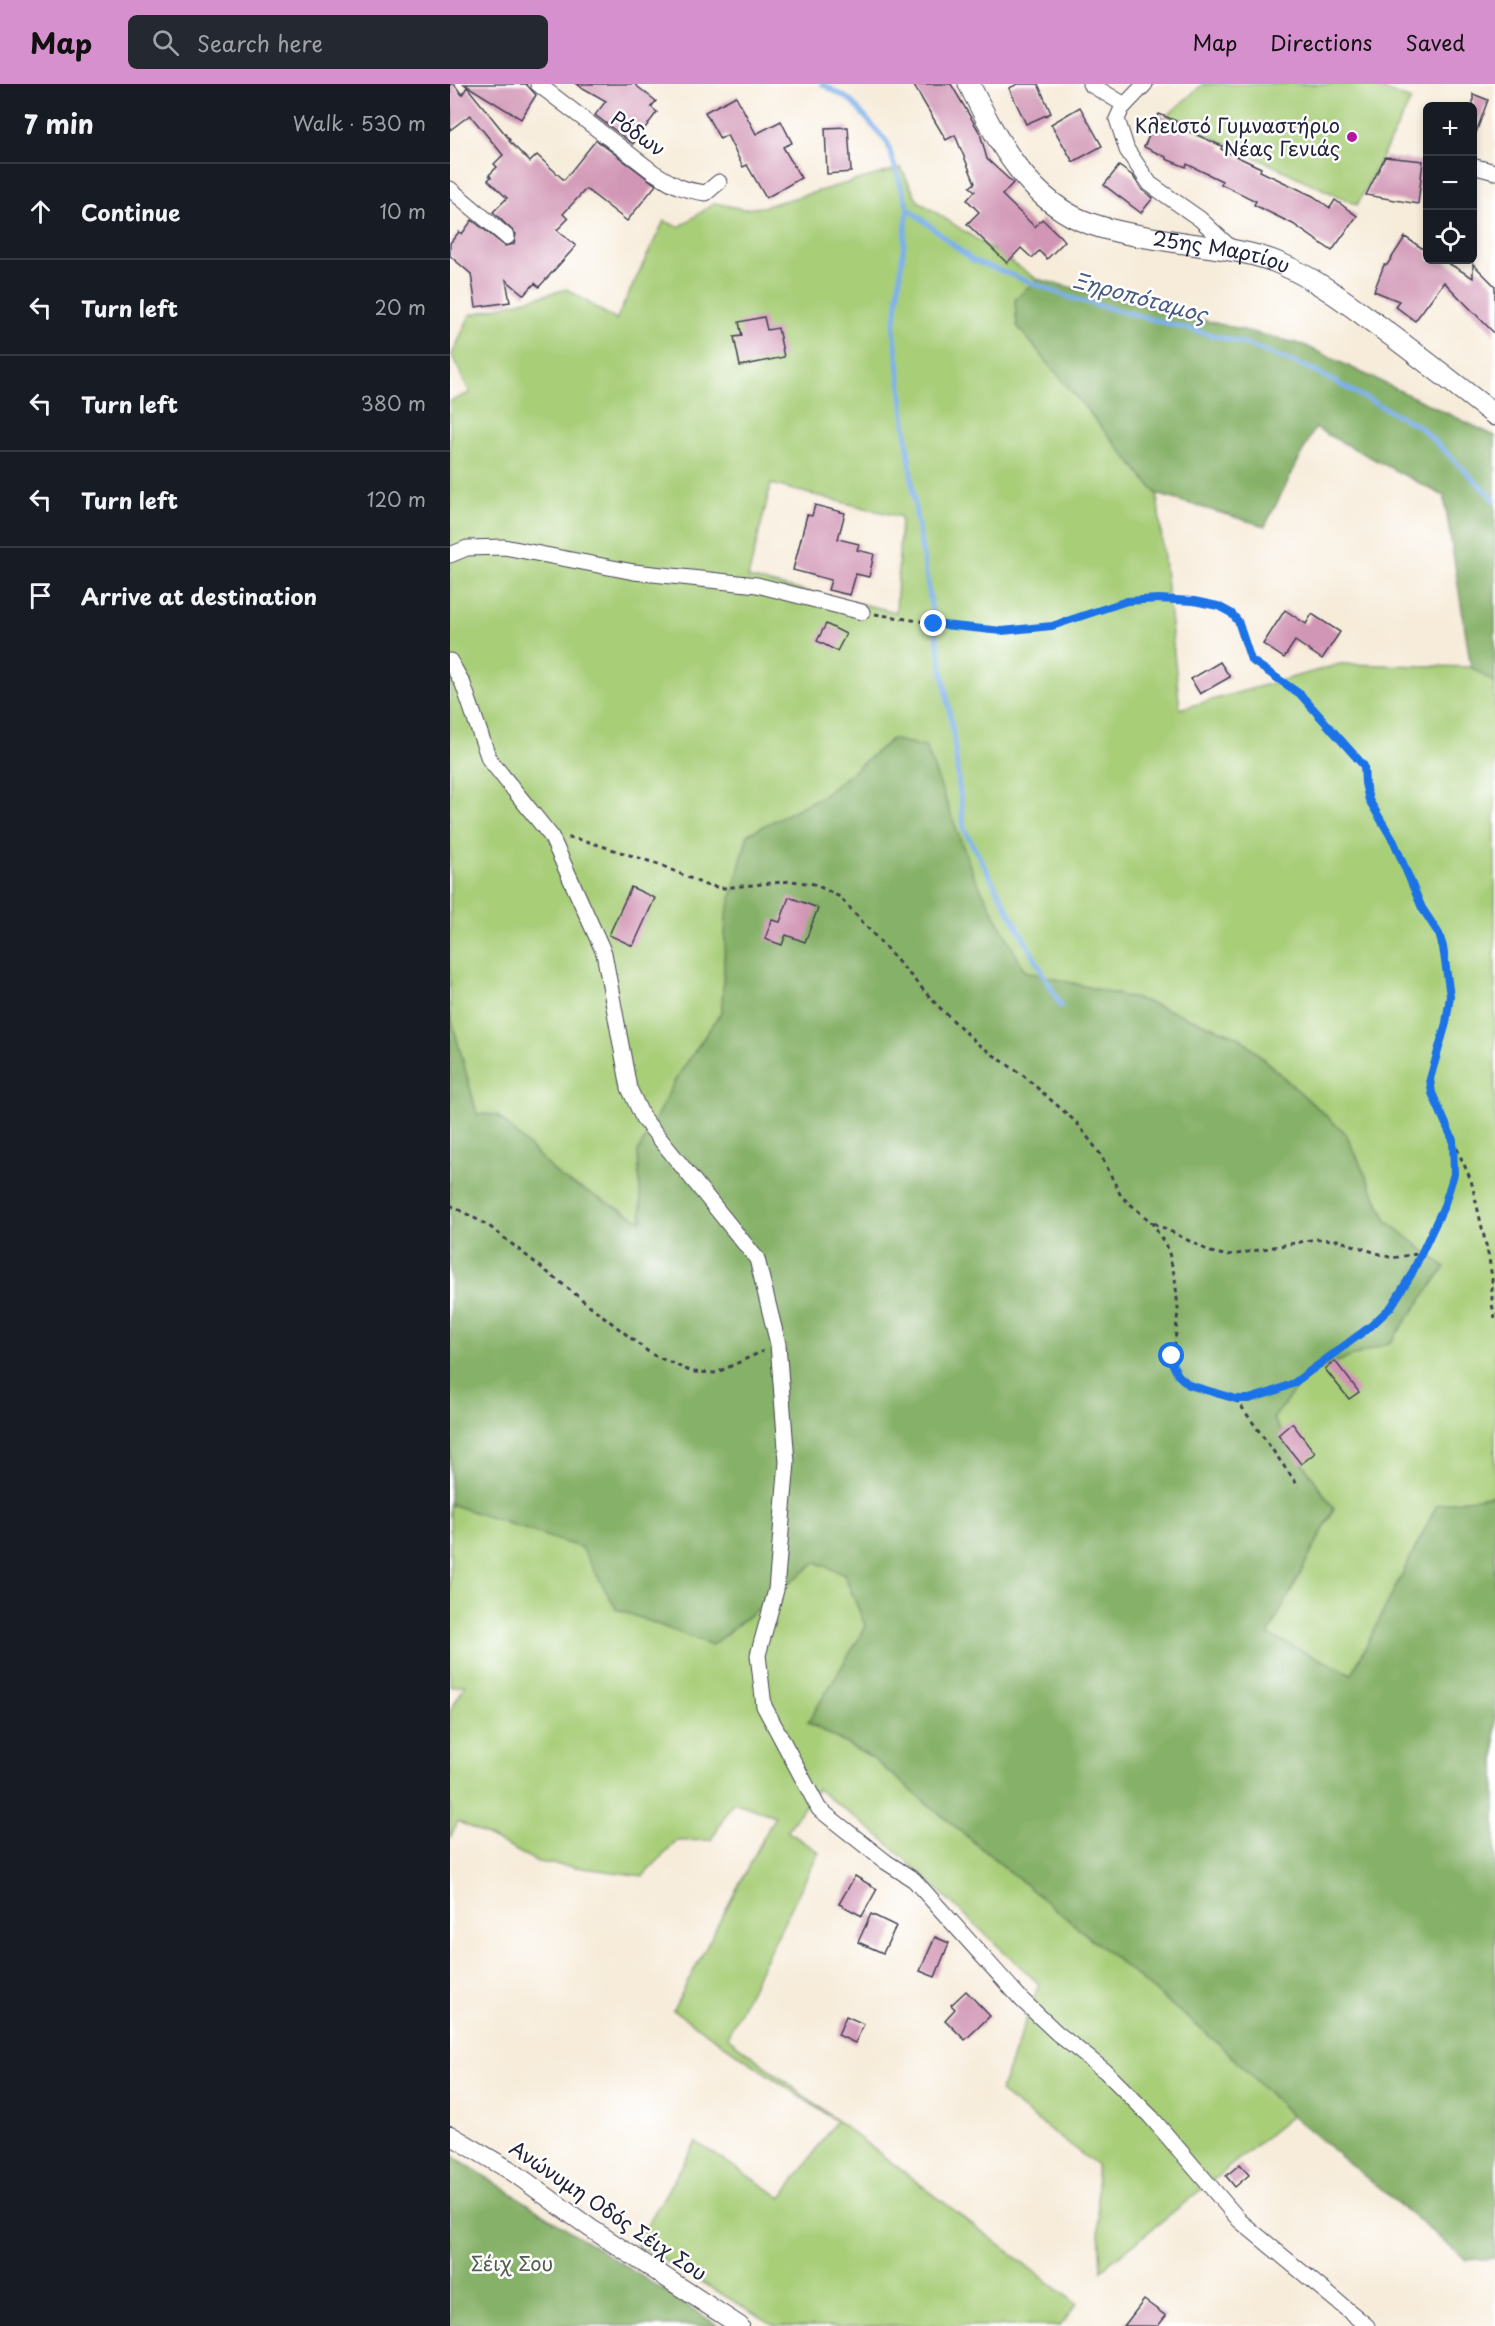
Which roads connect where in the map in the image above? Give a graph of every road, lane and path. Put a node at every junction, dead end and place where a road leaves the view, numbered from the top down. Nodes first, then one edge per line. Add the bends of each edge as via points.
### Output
1 (538, 84) edge
2 (969, 84) edge
3 (1090, 84) edge
4 (1145, 84) edge
5 (1125, 105) junction
6 (1477, 167) edge
7 (1495, 172) edge
8 (719, 182) dead end
9 (450, 189) edge
10 (507, 237) dead end
11 (1233, 250) junction
12 (1495, 415) edge
13 (450, 555) edge
14 (862, 612) joint
15 (450, 660) edge
16 (551, 836) junction
17 (1453, 1140) junction
18 (450, 1205) edge
19 (1152, 1223) junction
20 (1422, 1253) junction
21 (1495, 1318) edge
22 (778, 1344) junction
23 (1236, 1399) junction
24 (1299, 1487) dead end
25 (450, 2135) edge
26 (740, 2326) edge
27 (1367, 2326) edge

1 - 8 street, Ρόδων via 670,182 685,190 706,193
2 - 11 main road, 25ης Μαρτίου via 990,126 1026,178 1070,215 1131,234
3 - 5 street
4 - 5 street
5 - 11 street via 1117,119 1127,150 1138,168 1150,184 1200,219
6 - 7 street
9 - 10 street
11 - 12 main road, 25ης Μαρτίου via 1268,259 1319,284
13 - 14 street via 467,548 504,547 634,572 757,585
14 - 17 path via 1002,631 1052,626 1127,601 1194,601 1231,613 1242,630 1251,660 1300,694 1364,766 1369,800 1394,842 1422,908 1439,934 1450,996 1430,1079 1432,1093
15 - 16 street via 463,684 489,759
16 - 19 path via 583,840 661,865 705,885 723,888 791,881 814,884 840,897 937,1005 979,1045 1024,1076 1077,1123 1101,1155 1120,1196
16 - 22 street via 604,953 629,1088 643,1118 757,1259
17 - 20 path via 1454,1174
17 - 21 path via 1470,1180 1489,1258
18 - 22 path via 489,1226 651,1354 692,1372 716,1373
19 - 20 path via 1224,1255 1316,1239 1337,1240 1392,1258
19 - 23 path via 1167,1249 1175,1278 1178,1309 1173,1365 1189,1385
20 - 23 path via 1391,1307 1371,1326 1294,1383 1264,1395
22 - 27 street via 787,1462 776,1590 758,1655 764,1706 819,1809 914,1880 1022,2000 1105,2071 1151,2117 1240,2221
23 - 24 path
25 - 26 street, Ανώνυμη Οδός Σέιχ Σου via 513,2172 590,2228

